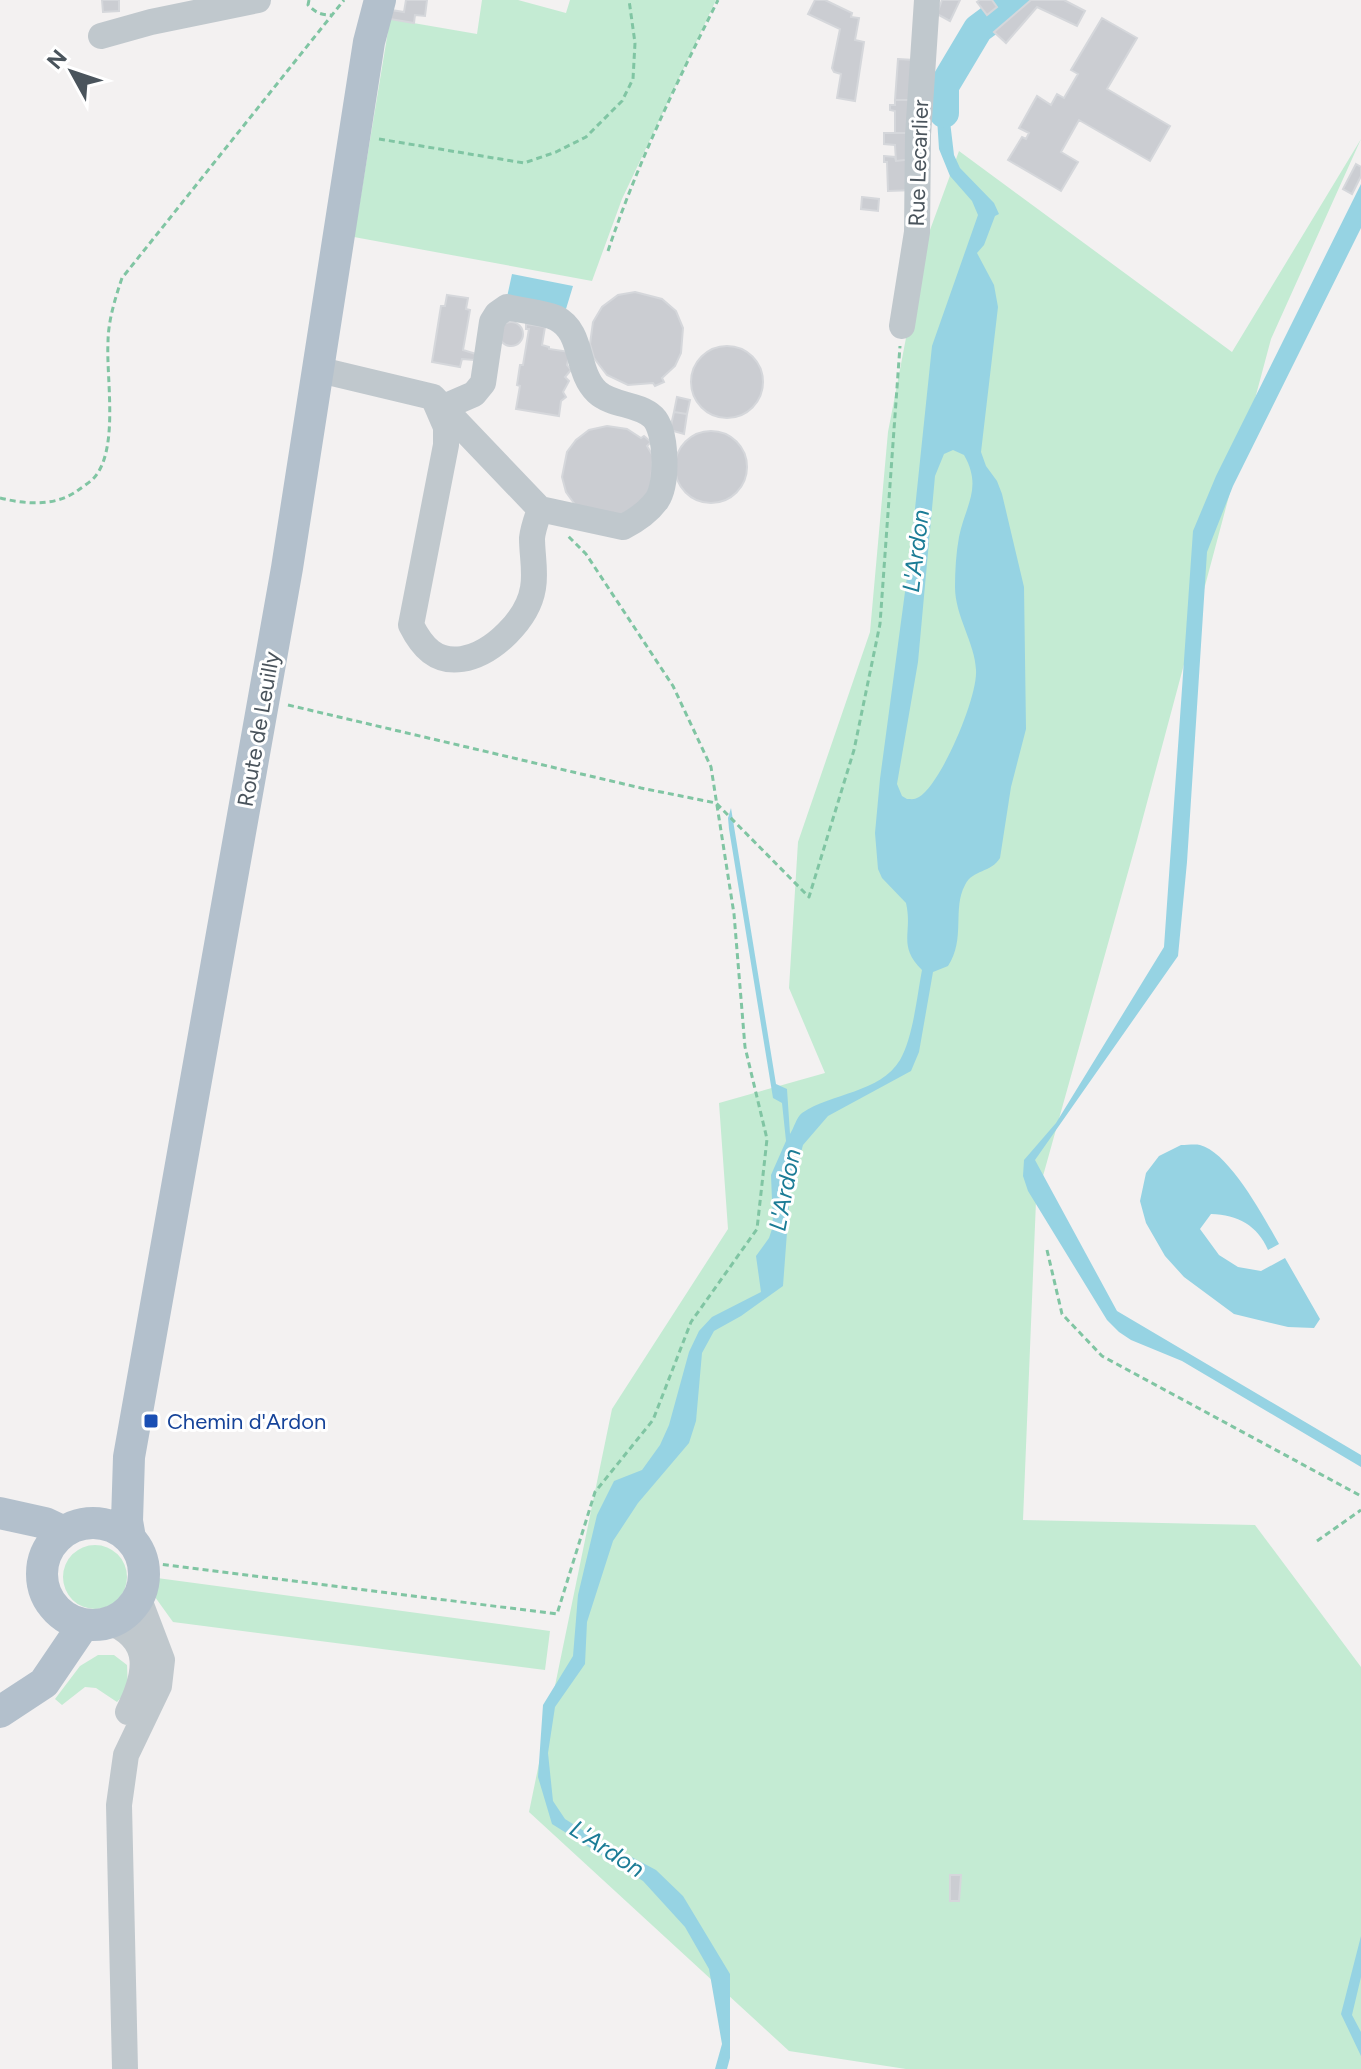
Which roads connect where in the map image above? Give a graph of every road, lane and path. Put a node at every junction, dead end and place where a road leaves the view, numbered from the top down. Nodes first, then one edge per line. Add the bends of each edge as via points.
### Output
1 (258, 0) edge
2 (309, 0) edge
3 (344, 0) edge
4 (380, 0) edge
5 (629, 0) edge
6 (718, 0) edge
7 (927, 0) edge
8 (333, 15) junction
9 (101, 36) dead end
10 (355, 135) junction
11 (608, 251) dead end
12 (902, 326) joint
13 (320, 370) junction
14 (439, 402) junction
15 (2, 499) edge
16 (540, 509) junction
17 (568, 536) dead end
18 (263, 699) junction
19 (716, 803) junction
20 (1047, 1250) dead end
21 (129, 1457) junction
22 (1361, 1496) edge
23 (1361, 1510) edge
24 (0, 1513) edge
25 (0, 1525) edge
26 (78, 1528) junction
27 (1317, 1541) dead end
28 (136, 1550) junction
29 (44, 1561) junction
30 (138, 1597) junction
31 (54, 1607) junction
32 (97, 1623) junction
33 (0, 1692) edge
34 (0, 1712) edge
35 (119, 1805) junction
36 (125, 2069) edge

1 - 9 street
2 - 8 path via 314,11
3 - 8 path
4 - 10 main road, Route de Leuilly
5 - 10 path via 633,79 622,101 586,137 556,152 524,163
6 - 11 path via 627,194
7 - 12 street, Rue Lecarlier via 917,232
8 - 15 path via 122,278 108,342 105,454 94,479 68,497 35,504
10 - 13 main road, Route de Leuilly
12 - 19 path via 880,624 854,750 809,897
13 - 14 street
13 - 18 main road, Route de Leuilly
14 - 16 street
14 - 16 street via 446,445 411,625 420,644 451,660 472,657 503,640 533,590 532,535
14 - 16 street via 474,394 483,383 492,322 507,307 565,324 575,339 585,378 595,390 655,419 663,435 664,477 658,499 635,521 623,527
17 - 19 path via 586,554 673,686 711,767
18 - 19 path
18 - 21 main road, Route de Leuilly
19 - 28 path via 734,914 745,1047 767,1139 757,1229 691,1322 653,1420 595,1492 557,1614
20 - 22 path via 1062,1314 1102,1356
21 - 26 main road
21 - 28 main road via 127,1521
23 - 27 path
24 - 26 main road
25 - 29 main road
26 - 28 main road via 105,1524
26 - 29 main road via 55,1540
28 - 30 main road via 143,1586
29 - 31 main road via 43,1581
30 - 32 main road via 131,1608
30 - 35 street via 162,1660 159,1686 126,1755
31 - 32 main road via 73,1621
31 - 33 main road via 51,1639 39,1666
32 - 34 main road via 44,1683
32 - 35 street via 121,1627 138,1642 144,1660 141,1687 116,1746
35 - 36 street

